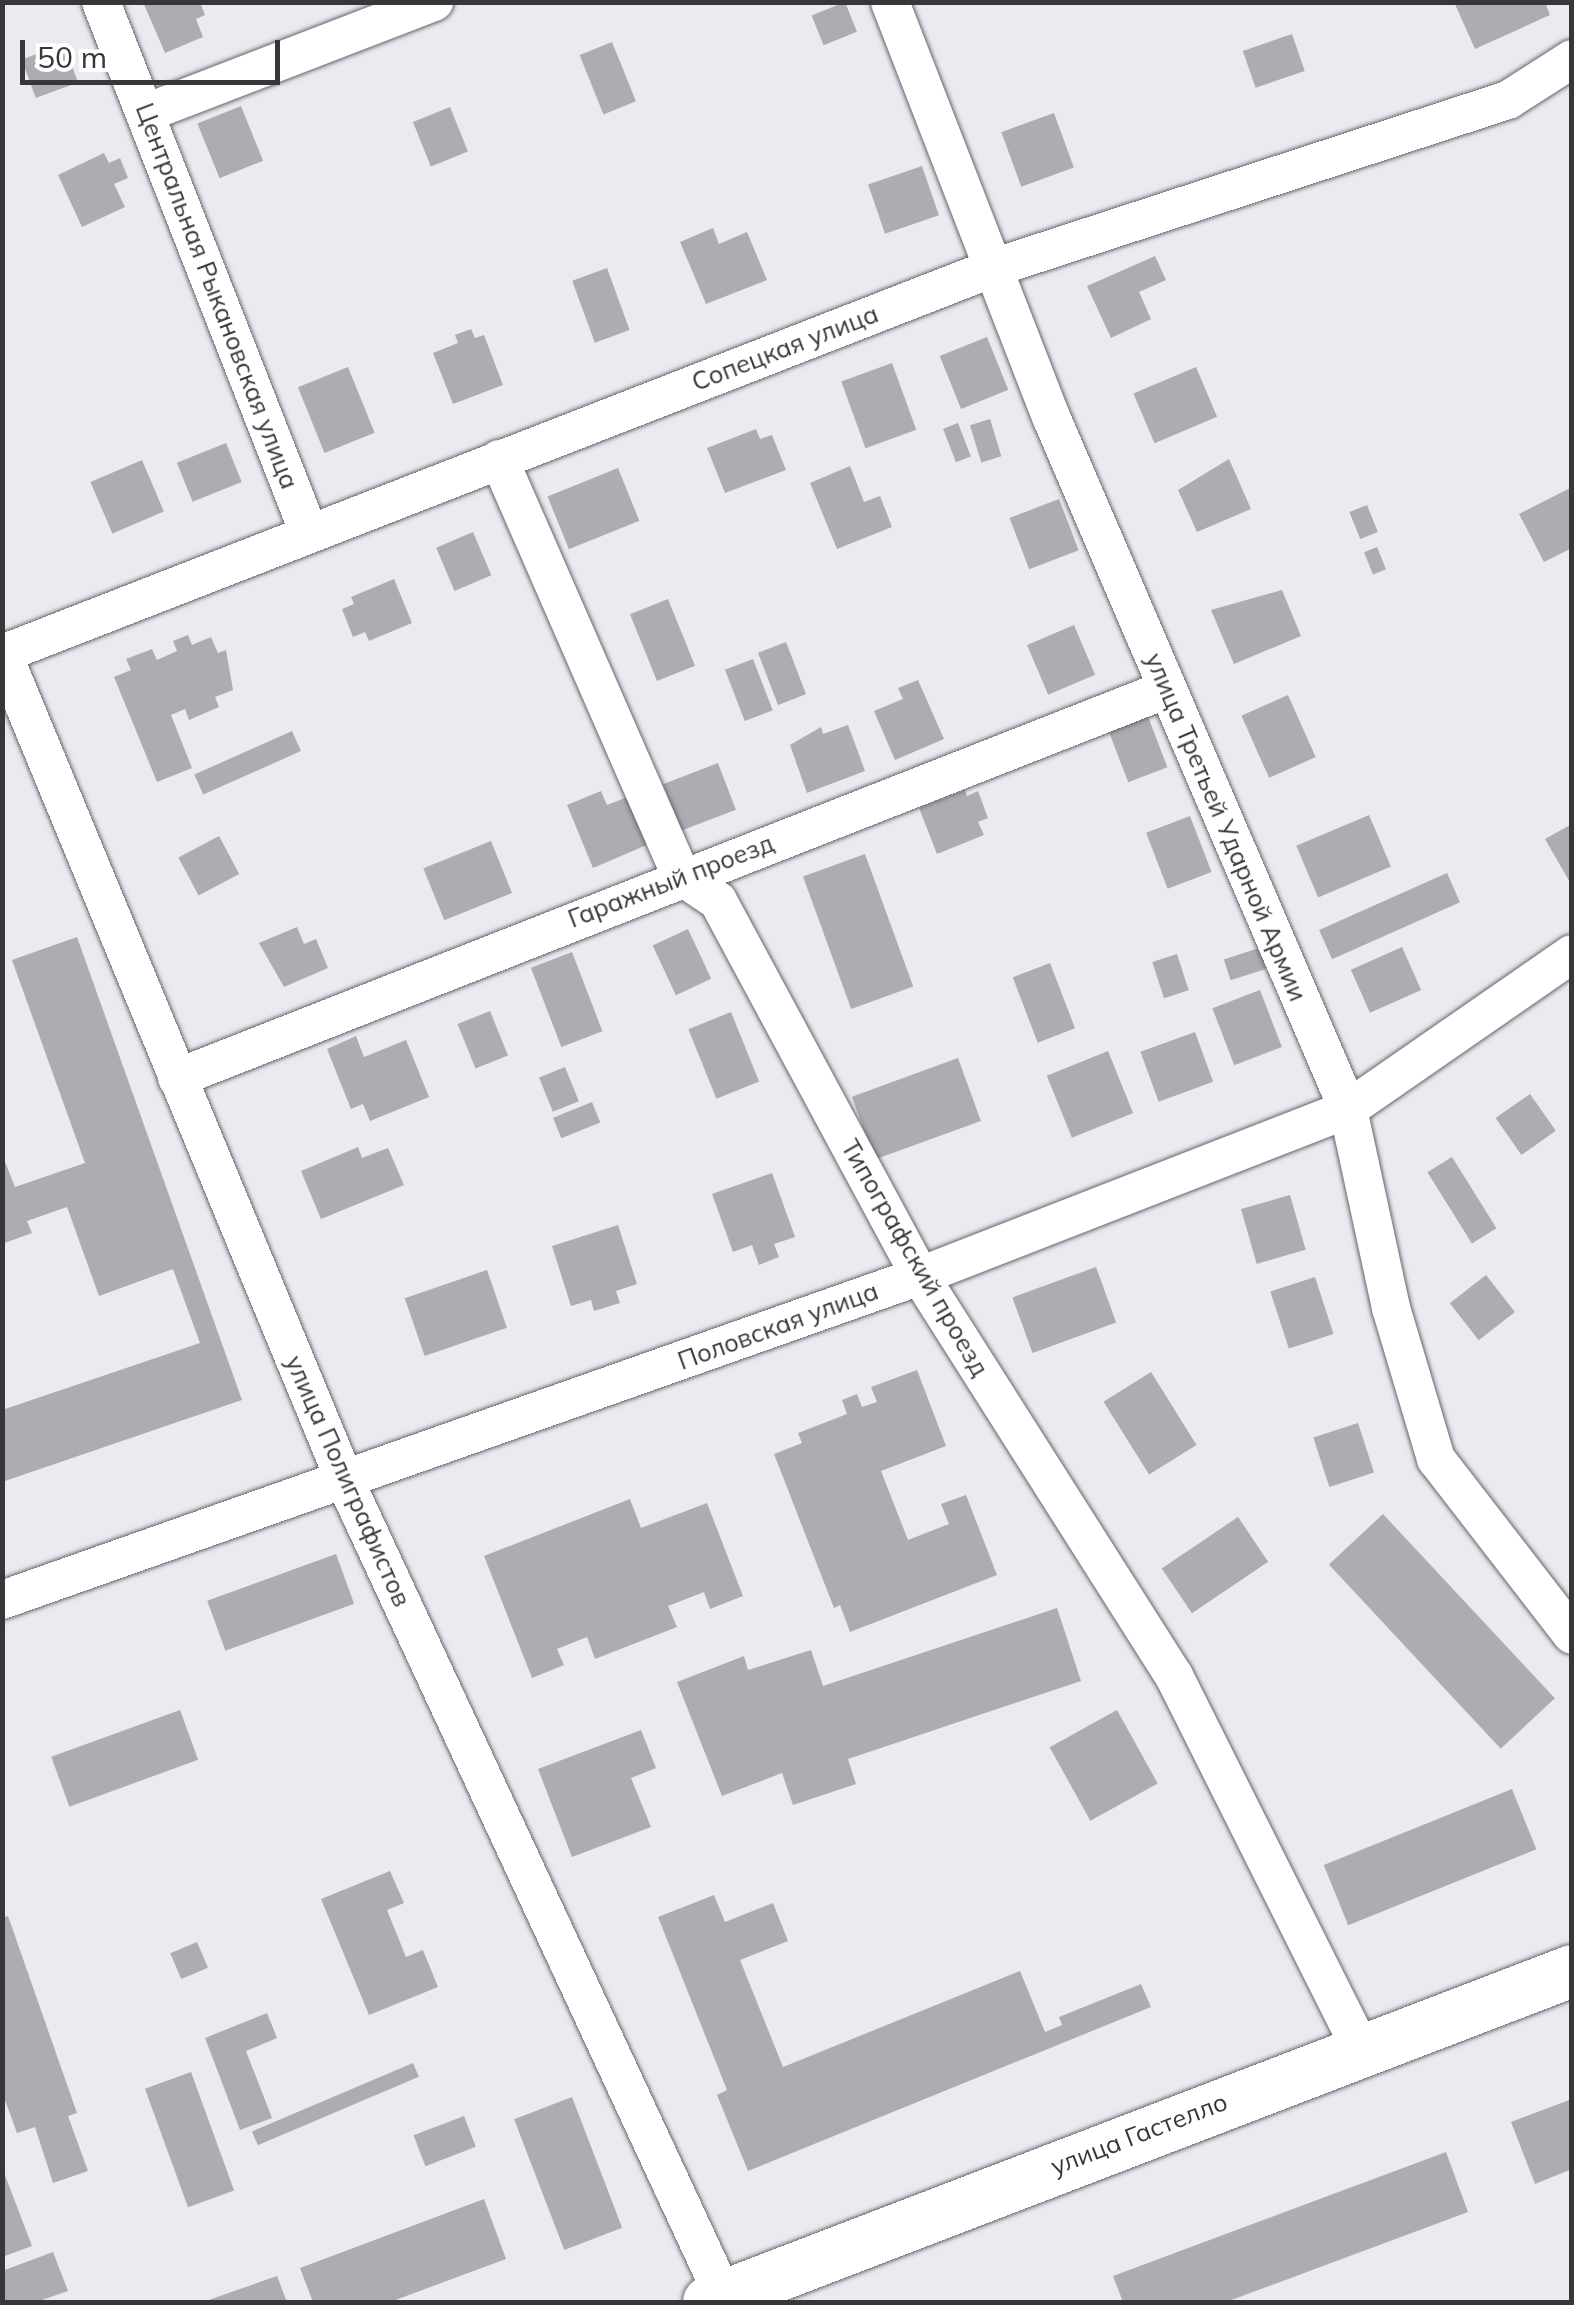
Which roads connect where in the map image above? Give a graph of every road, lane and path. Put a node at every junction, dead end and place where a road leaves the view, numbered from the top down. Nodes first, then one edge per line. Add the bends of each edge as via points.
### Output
1 (101, 2) edge
2 (434, 2) edge
3 (890, 2) edge
4 (1572, 59) edge
5 (146, 112) junction
6 (993, 268) junction
7 (499, 459) junction
8 (309, 533) junction
9 (3, 653) edge
10 (1167, 689) junction
11 (682, 877) junction
12 (1572, 954) edge
13 (177, 1078) junction
14 (1348, 1109) junction
15 (920, 1276) junction
16 (345, 1481) junction
17 (2, 1600) edge
18 (1572, 1635) edge
19 (1572, 1971) edge
20 (1360, 2048) junction
21 (717, 2300) edge

1 - 5 street, Центральная Рыкановская улица
2 - 5 street
3 - 6 street, улица Третьей Ударной Армии
4 - 6 street, Сопецкая улица via 1508,100
5 - 8 street, Центральная Рыкановская улица
6 - 7 street, Сопецкая улица
6 - 10 street, улица Третьей Ударной Армии
7 - 8 street, Сопецкая улица
7 - 11 street, Типографский проезд
8 - 9 street, Сопецкая улица
9 - 13 street, улица Полиграфистов
10 - 11 street, Гаражный проезд
10 - 14 street, улица Третьей Ударной Армии
11 - 13 street, Гаражный проезд
11 - 15 street, Типографский проезд via 718,901
12 - 14 street, Половская улица
13 - 16 street, улица Полиграфистов
14 - 15 street, Половская улица
14 - 18 street, улица Третьей Ударной Армии via 1391,1308 1436,1459
15 - 16 street, Половская улица
15 - 20 street, Типографский проезд via 1174,1676
16 - 17 street, Половская улица
16 - 21 street, улица Полиграфистов
19 - 20 main road, улица Гастелло
20 - 21 main road, улица Гастелло

